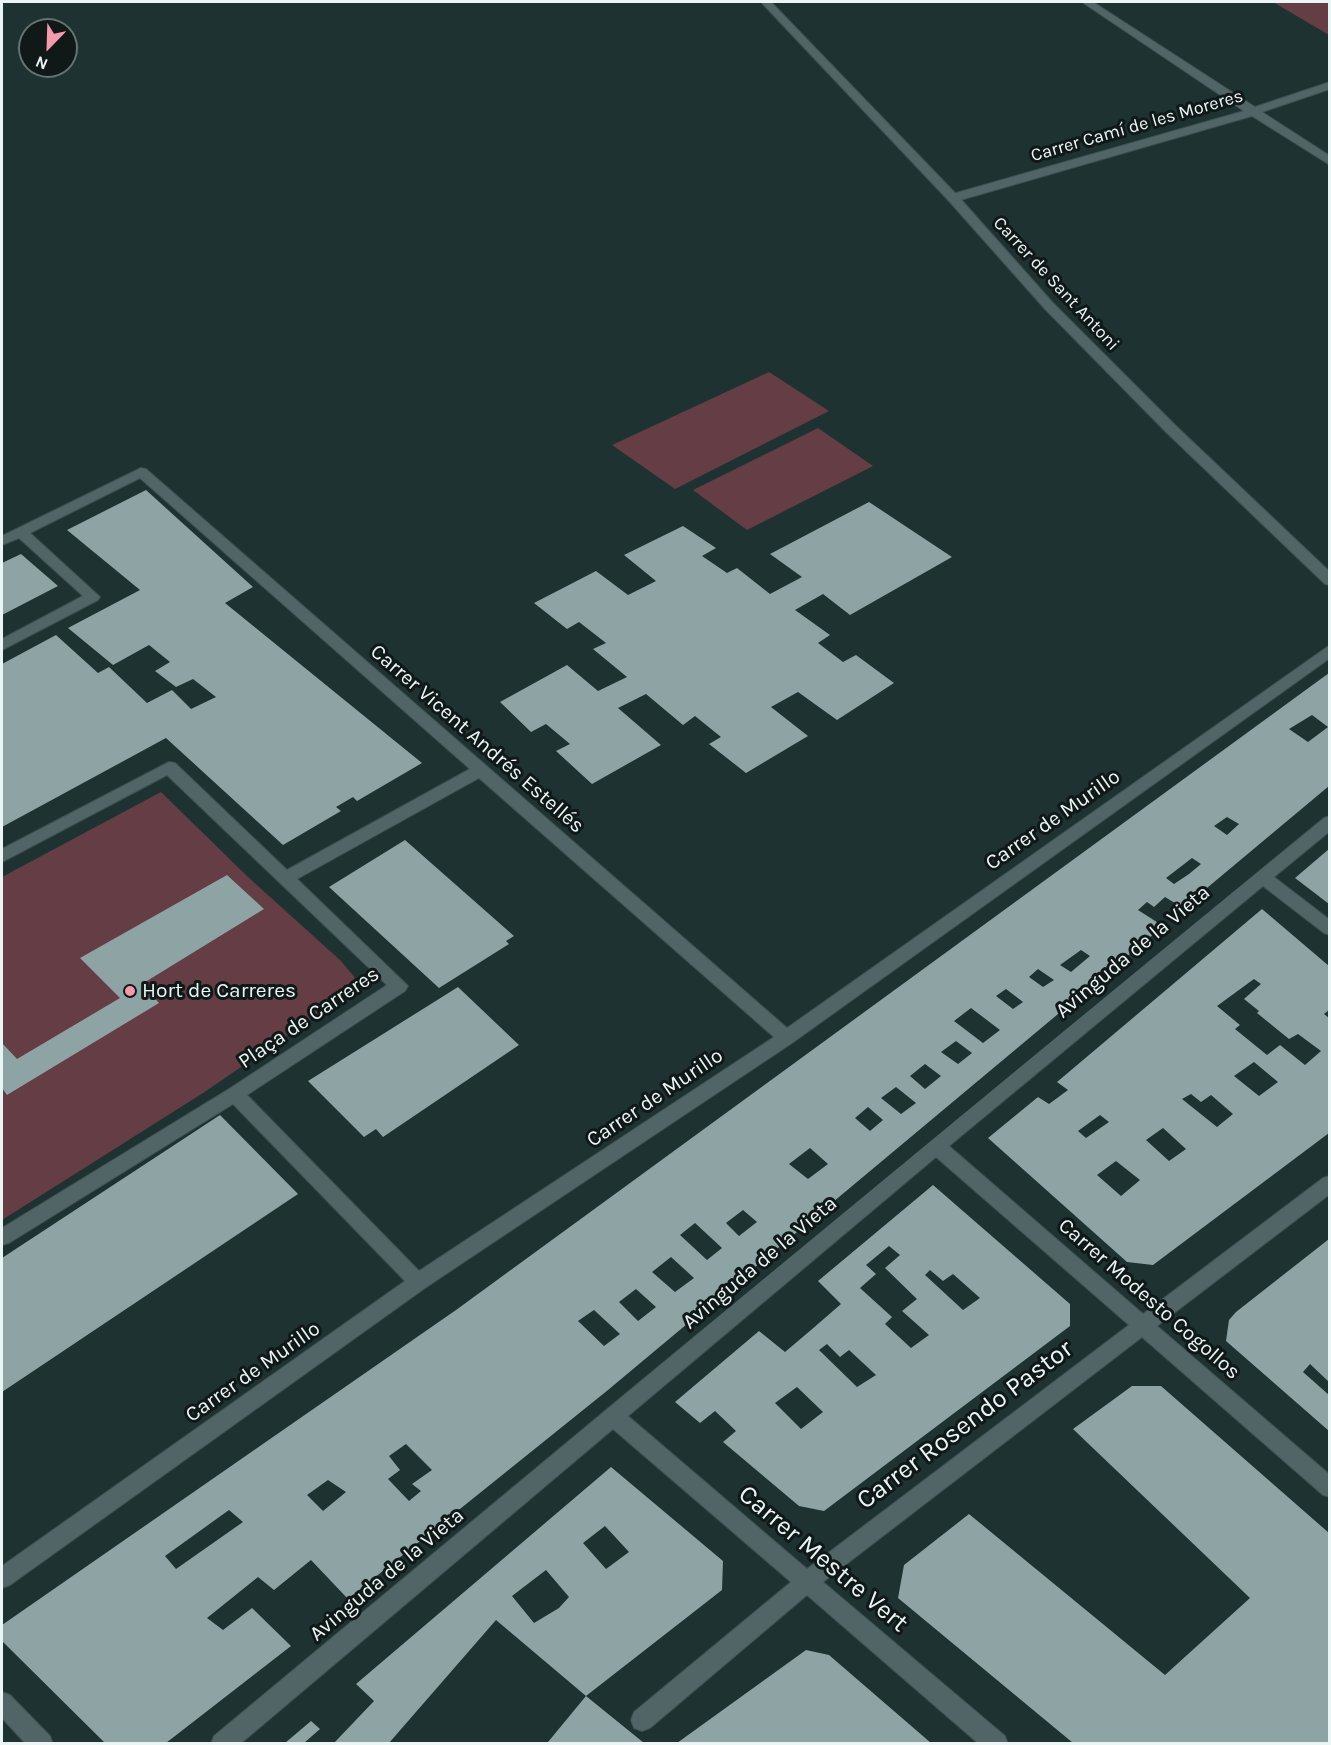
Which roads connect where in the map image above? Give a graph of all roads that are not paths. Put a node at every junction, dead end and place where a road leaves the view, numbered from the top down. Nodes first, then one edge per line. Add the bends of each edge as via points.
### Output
1 (766, 2) edge
2 (1087, 2) edge
3 (1329, 85) edge
4 (1252, 112) junction
5 (1329, 162) edge
6 (953, 198) junction
7 (20, 531) junction
8 (2, 541) edge
9 (1329, 581) edge
10 (2, 645) edge
11 (1329, 650) edge
12 (481, 770) junction
13 (1329, 822) edge
14 (2, 856) edge
15 (1262, 876) junction
16 (286, 878) junction
17 (1329, 930) edge
18 (786, 1038) junction
19 (236, 1094) junction
20 (936, 1146) junction
21 (1329, 1183) edge
22 (2, 1237) edge
23 (418, 1282) junction
24 (1143, 1325) junction
25 (614, 1417) junction
26 (1329, 1488) edge
27 (2, 1578) edge
28 (808, 1581) junction
29 (2, 1703) edge
30 (642, 1720) dead end
31 (42, 1743) edge
32 (222, 1743) edge
33 (997, 1743) edge

1 - 6 street, Carrer de Sant Antoni
2 - 4 street
3 - 4 street, Carrer Camí de les Moreres
4 - 5 street
4 - 6 street, Carrer Camí de les Moreres
6 - 9 street, Carrer de Sant Antoni via 1081,339
7 - 8 street
7 - 10 street via 93,597
7 - 12 street, Carrer Vicent Andrés Estellés via 141,472
11 - 18 street, Carrer de Murillo
12 - 16 street
12 - 18 street, Carrer Vicent Andrés Estellés
13 - 15 street, Avinguda de la Vieta
14 - 16 street, Plaça de Carreres via 169,767
15 - 17 street
15 - 20 street, Avinguda de la Vieta
16 - 19 street, Plaça de Carreres via 399,986
18 - 23 street, Carrer de Murillo
19 - 22 street, Plaça de Carreres
19 - 23 street, Plaça de Carreres
20 - 24 street, Carrer Modesto Cogollos
20 - 25 street, Avinguda de la Vieta
21 - 24 street, Carrer Rosendo Pastor
23 - 27 street, Carrer de Murillo
24 - 26 street, Carrer Modesto Cogollos
24 - 28 street, Carrer Rosendo Pastor
25 - 28 street, Carrer Mestre Vert
25 - 32 street, Avinguda de la Vieta
28 - 30 street, Carrer Rosendo Pastor
28 - 33 street, Carrer Mestre Vert
29 - 31 street

